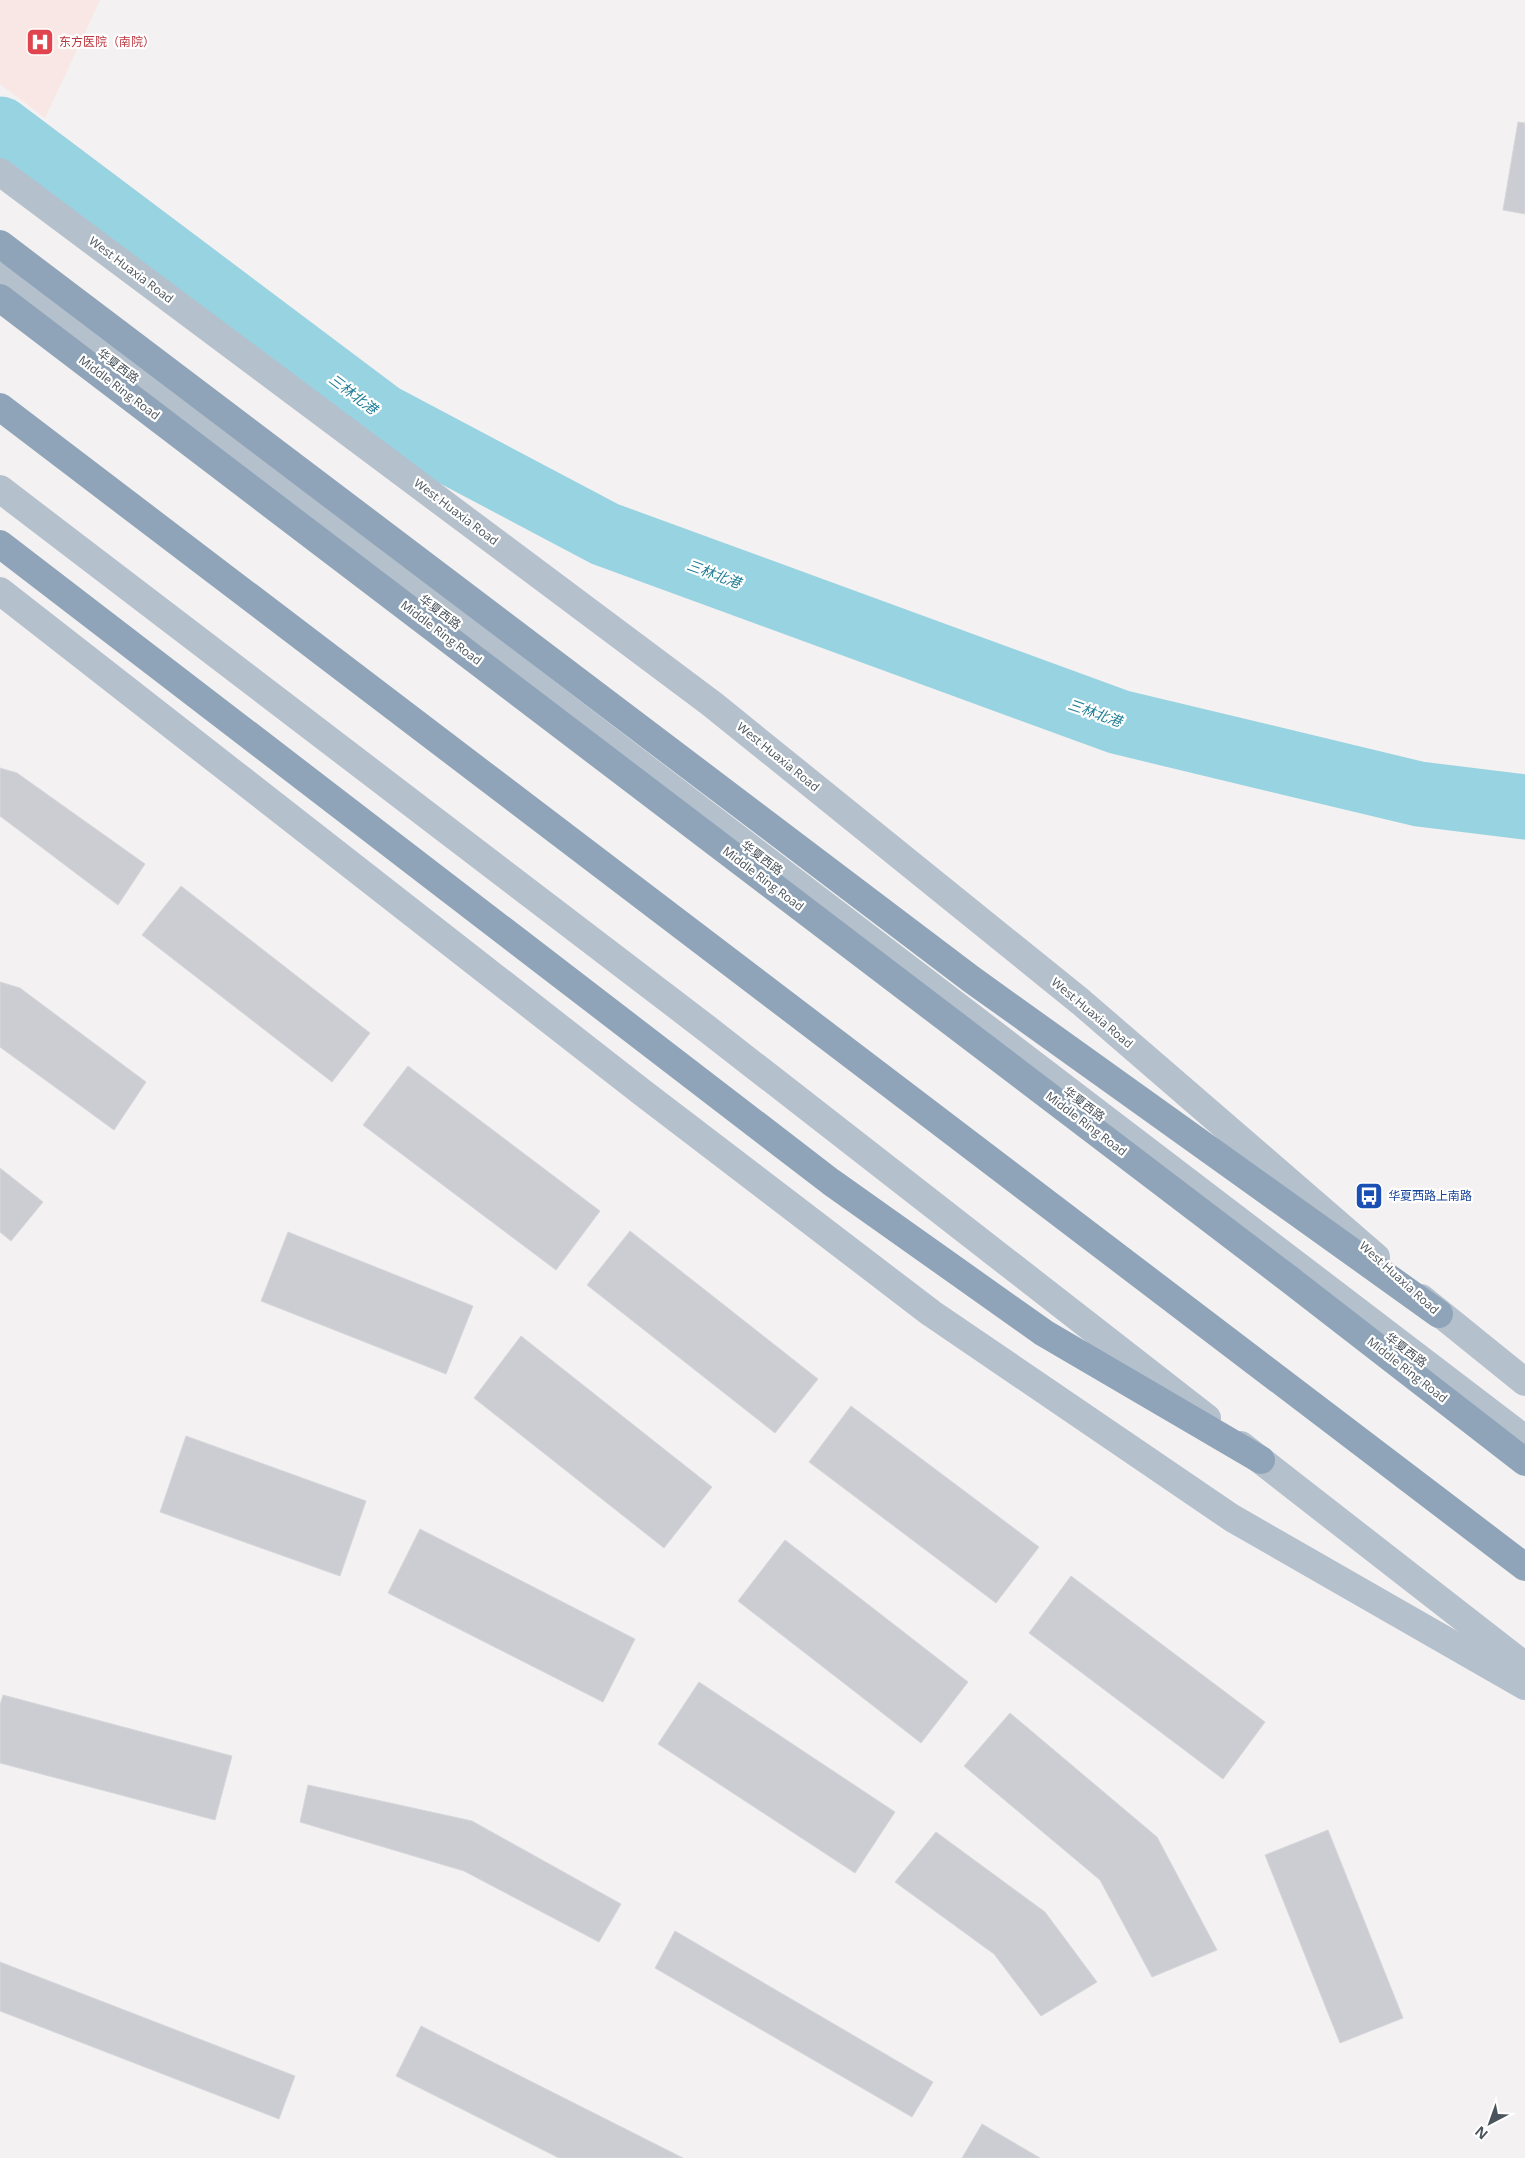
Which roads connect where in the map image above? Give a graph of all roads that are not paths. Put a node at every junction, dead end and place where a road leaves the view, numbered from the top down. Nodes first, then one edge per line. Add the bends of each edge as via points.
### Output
1 (1, 172) edge
2 (0, 244) edge
3 (0, 276) edge
4 (0, 298) edge
5 (0, 407) edge
6 (0, 489) edge
7 (0, 544) edge
8 (0, 591) edge
9 (1439, 1314) junction
10 (1525, 1382) edge
11 (1525, 1439) edge
12 (1261, 1460) junction
13 (1525, 1462) edge
14 (1525, 1567) edge
15 (1525, 1666) edge
16 (1525, 1686) edge

1 - 9 main road, West Huaxia Road via 712,704 1081,1002
2 - 9 highway via 970,979
3 - 11 main road, 华夏西路
4 - 13 highway, Middle Ring Road via 1282,1273
5 - 14 highway
6 - 12 main road via 706,1028
7 - 12 highway via 831,1182 1044,1333
8 - 16 main road via 643,1093 931,1313 1232,1518
9 - 10 main road, West Huaxia Road
12 - 15 main road

